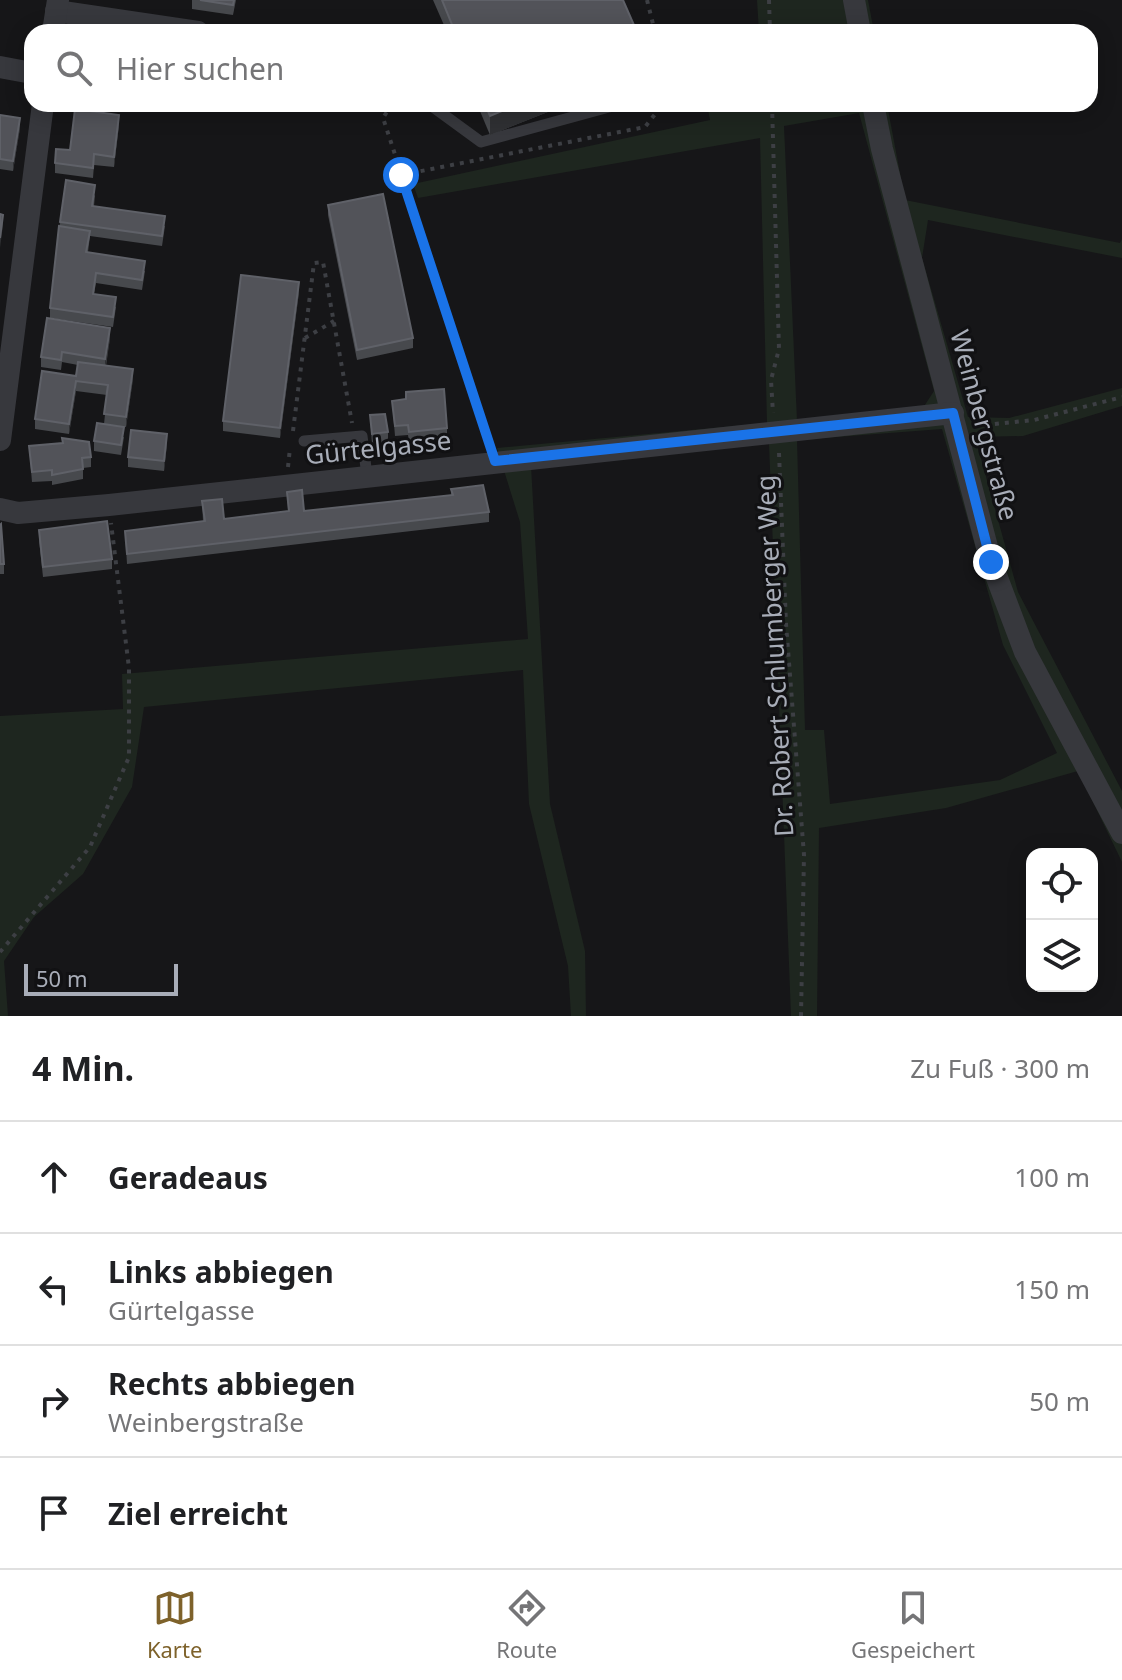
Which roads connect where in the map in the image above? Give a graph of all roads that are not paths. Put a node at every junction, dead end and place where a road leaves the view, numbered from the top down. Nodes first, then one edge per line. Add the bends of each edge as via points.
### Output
1 (854, 0) edge
2 (56, 14) edge
3 (135, 24) edge
4 (858, 24) edge
5 (0, 67) edge
6 (24, 72) edge
7 (42, 112) edge
8 (440, 112) edge
9 (591, 112) edge
10 (875, 112) edge
11 (10, 296) edge
12 (955, 420) junction
13 (0, 440) edge
14 (304, 441) dead end
15 (367, 476) junction
16 (0, 509) edge
17 (1122, 833) edge

1 - 4 street
2 - 3 street
5 - 6 street
7 - 11 street
8 - 9 lane via 481,142
10 - 12 street, Weinbergstraße
11 - 13 street
12 - 15 street, Gürtelgasse
12 - 17 street, Weinbergstraße via 991,562 1025,652
14 - 15 lane via 362,436
15 - 16 street, Gürtelgasse via 109,505 18,513

